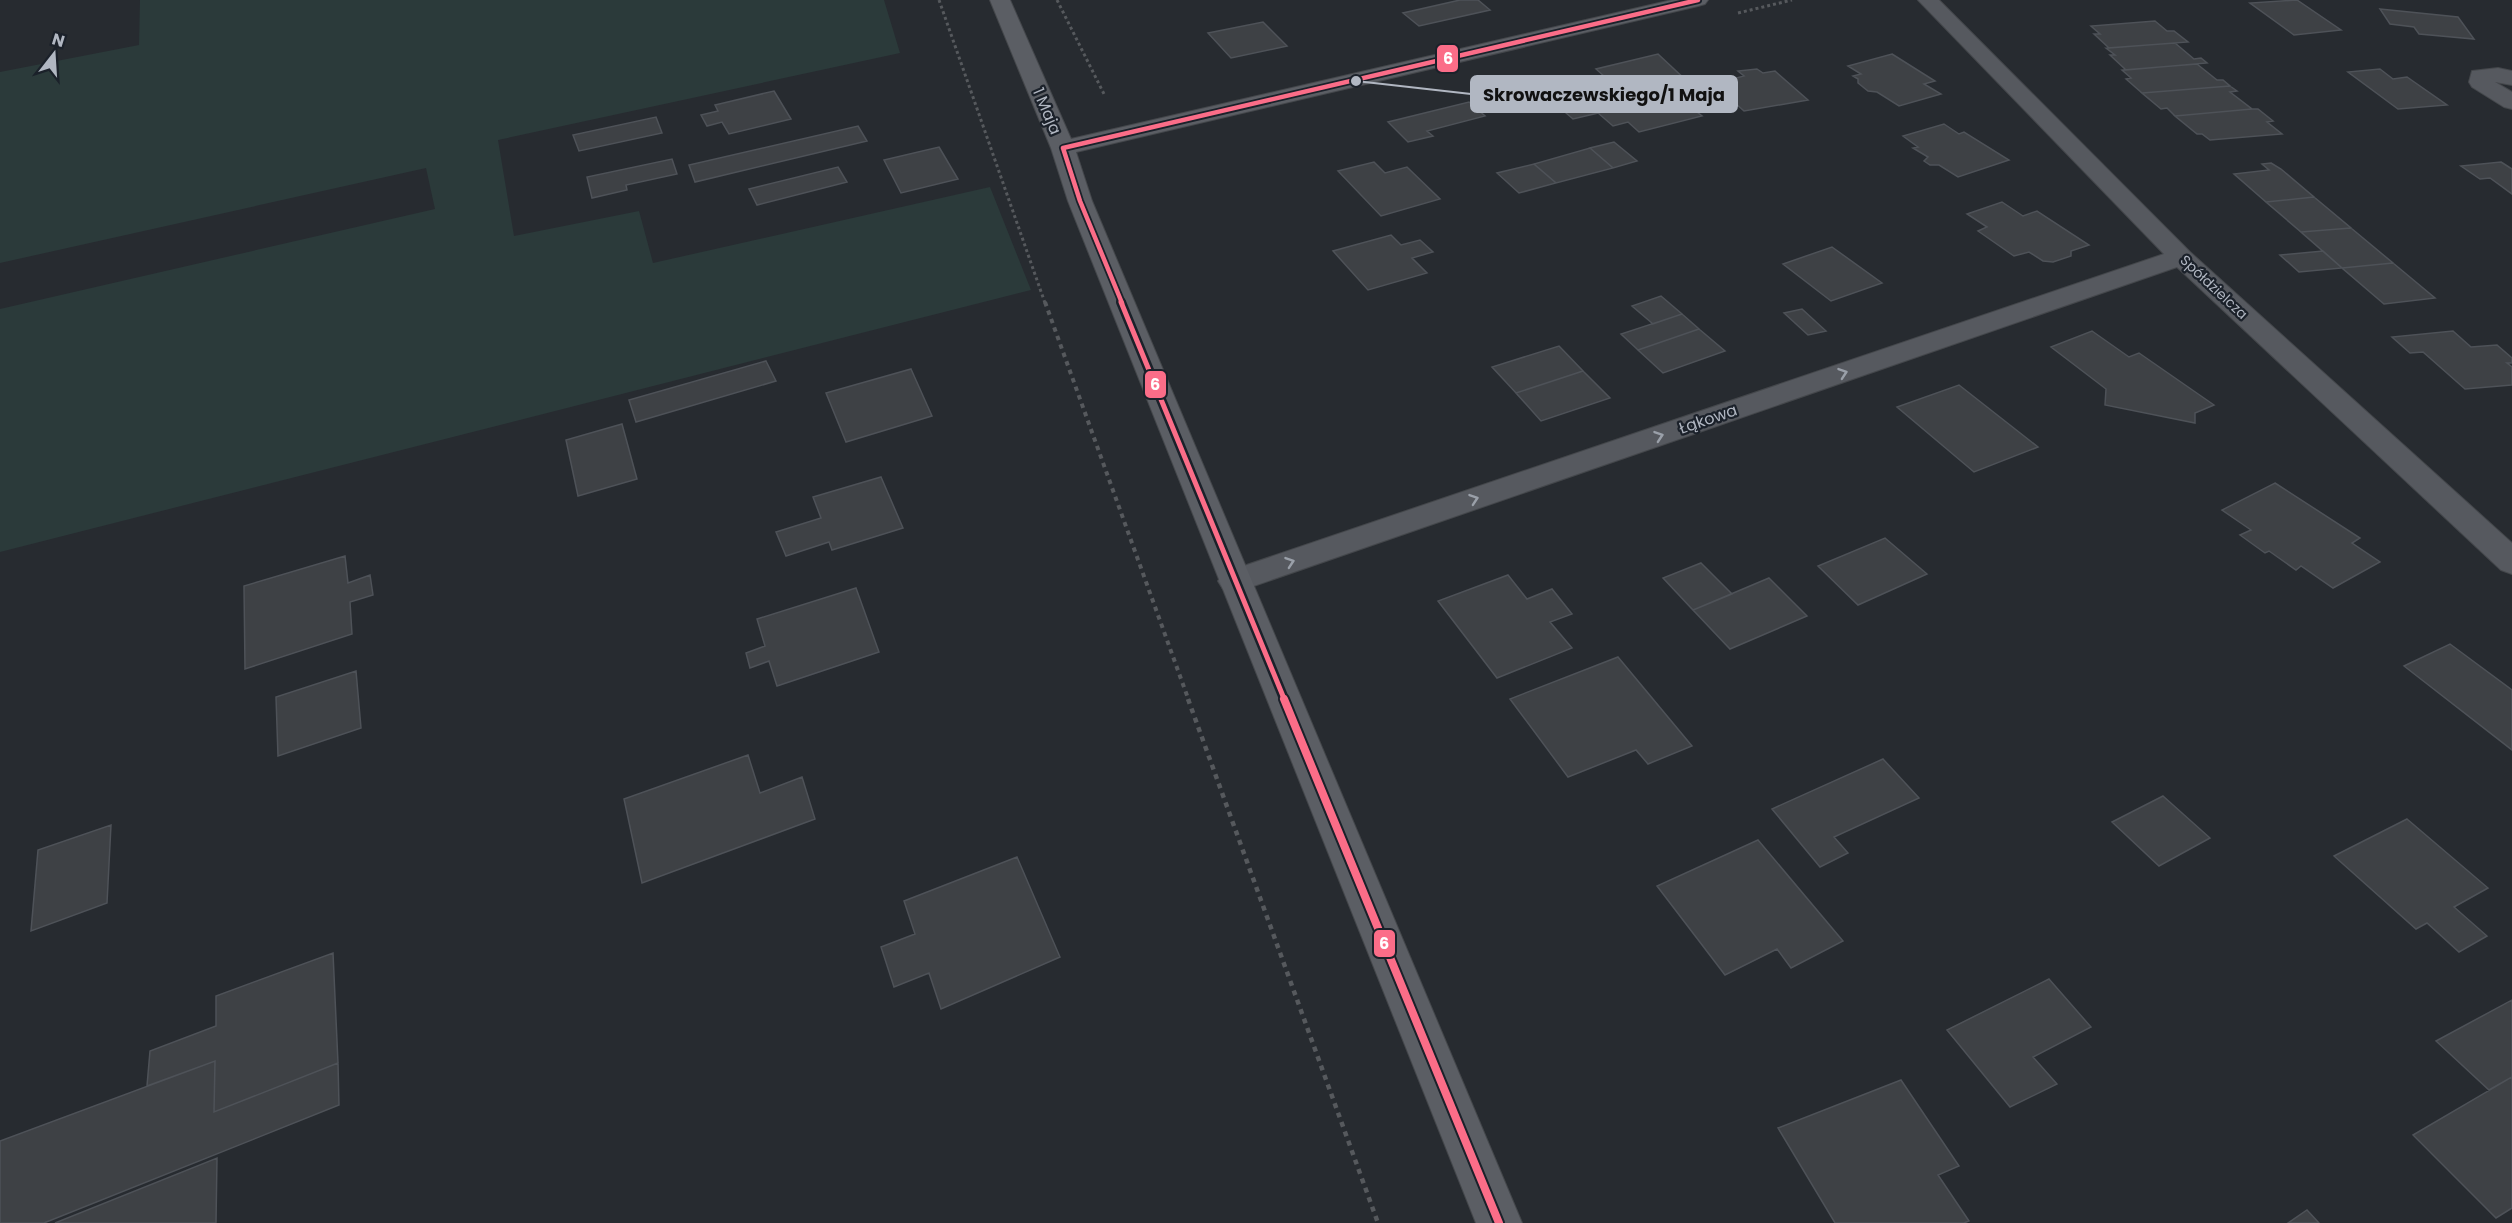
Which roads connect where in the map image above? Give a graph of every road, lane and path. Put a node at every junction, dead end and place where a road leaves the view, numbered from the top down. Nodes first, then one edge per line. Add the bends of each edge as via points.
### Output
1 (939, 0) edge
2 (1000, 0) edge
3 (1057, 0) edge
4 (1698, 0) edge
5 (1928, 0) edge
6 (2512, 78) edge
7 (1106, 98) dead end
8 (2512, 102) edge
9 (1063, 148) junction
10 (2181, 257) junction
11 (2512, 562) edge
12 (1234, 581) junction
13 (1378, 1223) edge
14 (1499, 1223) edge

1 - 13 path
2 - 9 street, 1 Maja
3 - 7 path
4 - 9 street
5 - 10 street, Spółdzielcza
6 - 8 street via 2480,76 2480,82
9 - 12 street, 1 Maja via 1080,201
10 - 11 street, Spółdzielcza
12 -> 10 street, Łąkowa
12 - 14 street, 1 Maja

